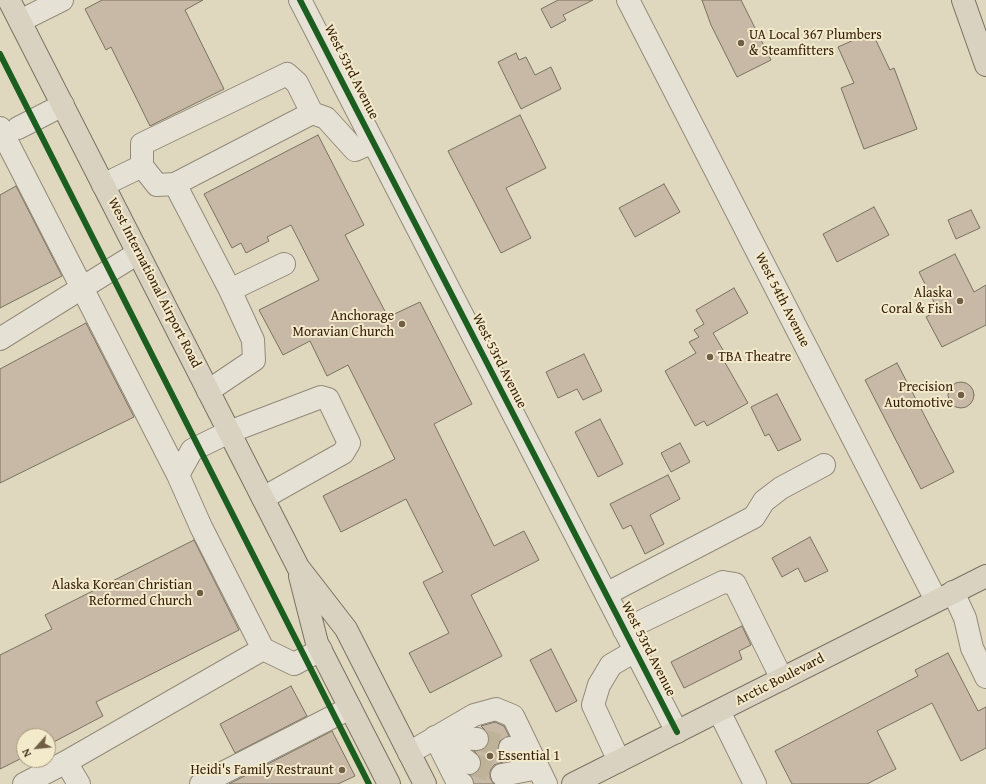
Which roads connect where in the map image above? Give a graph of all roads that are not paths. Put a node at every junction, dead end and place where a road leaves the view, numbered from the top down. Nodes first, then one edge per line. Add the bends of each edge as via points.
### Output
1 (9, 0) edge
2 (62, 0) edge
3 (300, 0) edge
4 (628, 0) edge
5 (963, 0) edge
6 (20, 21) junction
7 (986, 65) edge
8 (63, 105) junction
9 (312, 113) junction
10 (6, 125) edge
11 (373, 142) junction
12 (142, 166) junction
13 (175, 184) junction
14 (103, 185) junction
15 (138, 253) junction
16 (284, 264) dead end
17 (82, 289) junction
18 (230, 290) junction
19 (0, 339) edge
20 (208, 391) junction
21 (229, 432) junction
22 (159, 440) junction
23 (192, 450) junction
24 (824, 465) dead end
25 (178, 475) junction
26 (263, 498) junction
27 (298, 567) junction
28 (986, 576) edge
29 (606, 594) junction
30 (944, 596) junction
31 (624, 630) junction
32 (263, 648) junction
33 (321, 650) junction
34 (635, 651) junction
35 (986, 677) edge
36 (782, 679) junction
37 (350, 708) junction
38 (719, 711) junction
39 (677, 732) junction
40 (435, 737) junction
41 (477, 739) tunnel mouth
42 (510, 748) tunnel mouth
43 (409, 753) junction
44 (619, 761) junction
45 (66, 762) junction
46 (469, 763) tunnel mouth
47 (542, 776) edge
48 (506, 779) tunnel mouth
49 (24, 784) edge
50 (79, 784) edge
51 (201, 784) edge
52 (389, 784) edge
53 (425, 784) edge
54 (462, 784) tunnel mouth
55 (573, 784) edge
56 (755, 784) edge

1 - 6 main road, West International Airport Road
2 - 6 street
3 - 11 street, West 53rd Avenue
4 - 30 street, West 54th Avenue
5 - 7 main road
6 - 8 main road, West International Airport Road
8 - 10 street
8 - 14 main road, West International Airport Road
9 - 11 street via 326,118 355,150
9 - 12 street via 297,83 287,74 142,144
9 - 13 street
10 - 17 street via 16,160
11 - 29 street, West 53rd Avenue
12 - 13 street via 157,185
12 - 14 street
13 - 18 street
14 - 15 main road, West International Airport Road
15 - 17 street
15 - 20 main road, West International Airport Road
16 - 18 street
17 - 19 street
17 - 22 street
18 - 20 street via 253,340 254,360
20 - 21 main road, West International Airport Road
21 - 23 street
21 - 26 main road, West International Airport Road
21 - 26 street via 321,397 328,399 349,443 343,453
22 - 23 street
22 - 25 street
23 - 25 street
24 - 29 street via 781,488 764,501 754,517
25 - 32 street via 201,527
26 - 27 main road, West International Airport Road
27 - 33 main road, West International Airport Road
27 - 43 main road, West International Airport Road via 346,629
28 - 30 main road, Arctic Boulevard
29 - 31 street, West 53rd Avenue
30 - 35 street, West 54th Avenue via 965,618 972,648
30 - 36 main road, Arctic Boulevard
31 - 34 street, West 53rd Avenue
31 - 36 street via 723,582 735,584
32 - 33 street via 294,664
32 - 45 street
33 - 37 main road, West International Airport Road
34 - 39 street, West 53rd Avenue
34 - 44 street via 611,664 593,706
36 - 38 main road, Arctic Boulevard
37 - 51 street
37 - 52 main road, West International Airport Road
38 - 39 main road, Arctic Boulevard
38 - 56 street
39 - 44 main road, Arctic Boulevard
40 - 41 street
40 - 43 street
40 - 46 street
40 - 47 street via 474,715 496,709 513,716
40 - 54 street via 457,781
42 - 47 street
43 - 53 main road, West International Airport Road
44 - 55 main road, Arctic Boulevard
45 - 49 street
45 - 50 street
47 - 48 street

